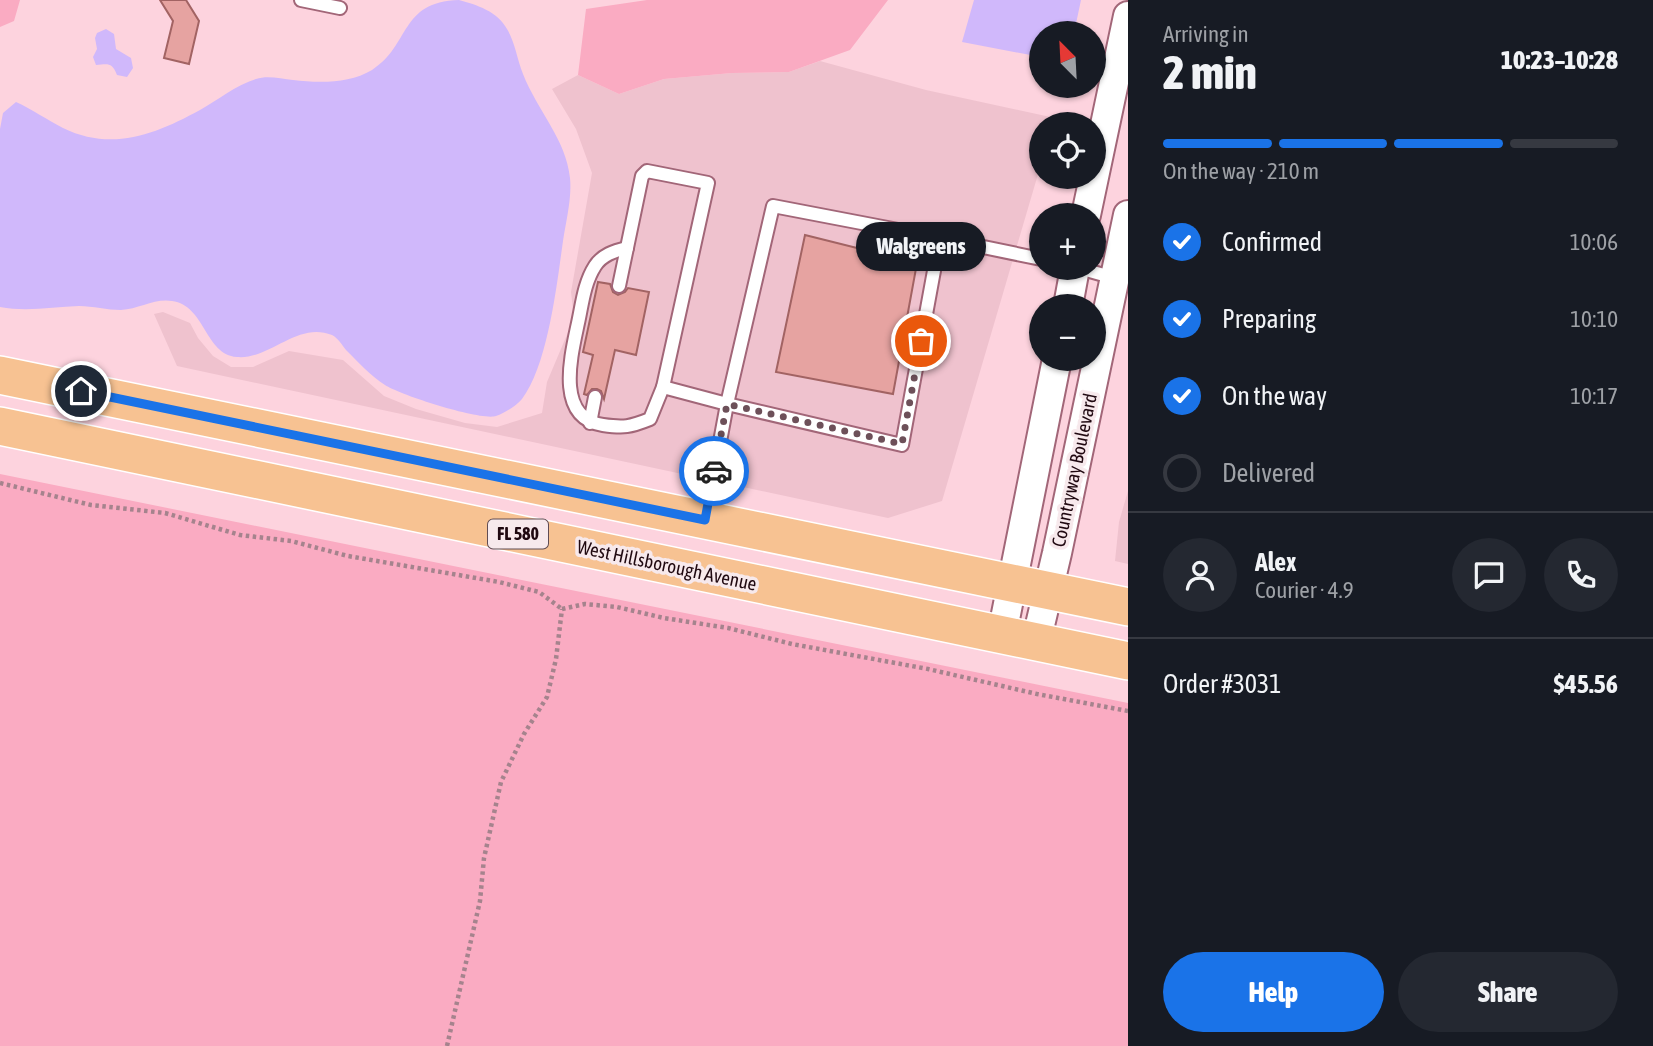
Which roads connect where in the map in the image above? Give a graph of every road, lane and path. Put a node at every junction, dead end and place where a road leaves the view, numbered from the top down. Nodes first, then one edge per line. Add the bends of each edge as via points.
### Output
1 (302, 0) edge
2 (340, 8) dead end
3 (1128, 16) edge
4 (1089, 203) edge
5 (1128, 215) edge
6 (940, 238) junction
7 (627, 248) junction
8 (1029, 257) edge
9 (1121, 280) edge
10 (619, 286) dead end
11 (1055, 371) edge
12 (0, 375) edge
13 (663, 387) junction
14 (595, 397) dead end
15 (727, 404) junction
16 (590, 423) junction
17 (0, 426) edge
18 (0, 483) edge
19 (705, 520) junction
20 (1011, 582) junction
21 (1047, 590) junction
22 (1128, 607) edge
23 (562, 609) junction
24 (1019, 638) junction
25 (1128, 661) edge
26 (1128, 711) edge
27 (447, 1046) edge

1 - 2 lane
3 - 4 street
5 - 9 street, Countryway Boulevard
6 - 8 lane
6 - 15 lane via 773,206
6 - 15 lane via 902,444
7 - 10 lane
7 - 13 lane via 642,176 648,171 708,183
7 - 16 lane via 611,252 596,264 585,292 570,382 576,411
9 - 21 street, Countryway Boulevard
11 - 20 street, Countryway Boulevard
12 - 19 main road
13 - 15 lane
13 - 16 lane via 650,419 626,428
14 - 16 lane
15 - 19 lane
17 - 24 main road, West Hillsborough Avenue / FL 580
18 - 23 path via 90,505 165,513 240,534 499,582 539,592
19 - 20 main road
20 - 21 main road
20 - 24 street, Countryway Boulevard
21 - 22 main road
21 - 24 street, Countryway Boulevard
23 - 26 path via 585,604 617,607
23 - 27 path via 547,697 501,782
24 - 25 main road, West Hillsborough Avenue / FL 580

